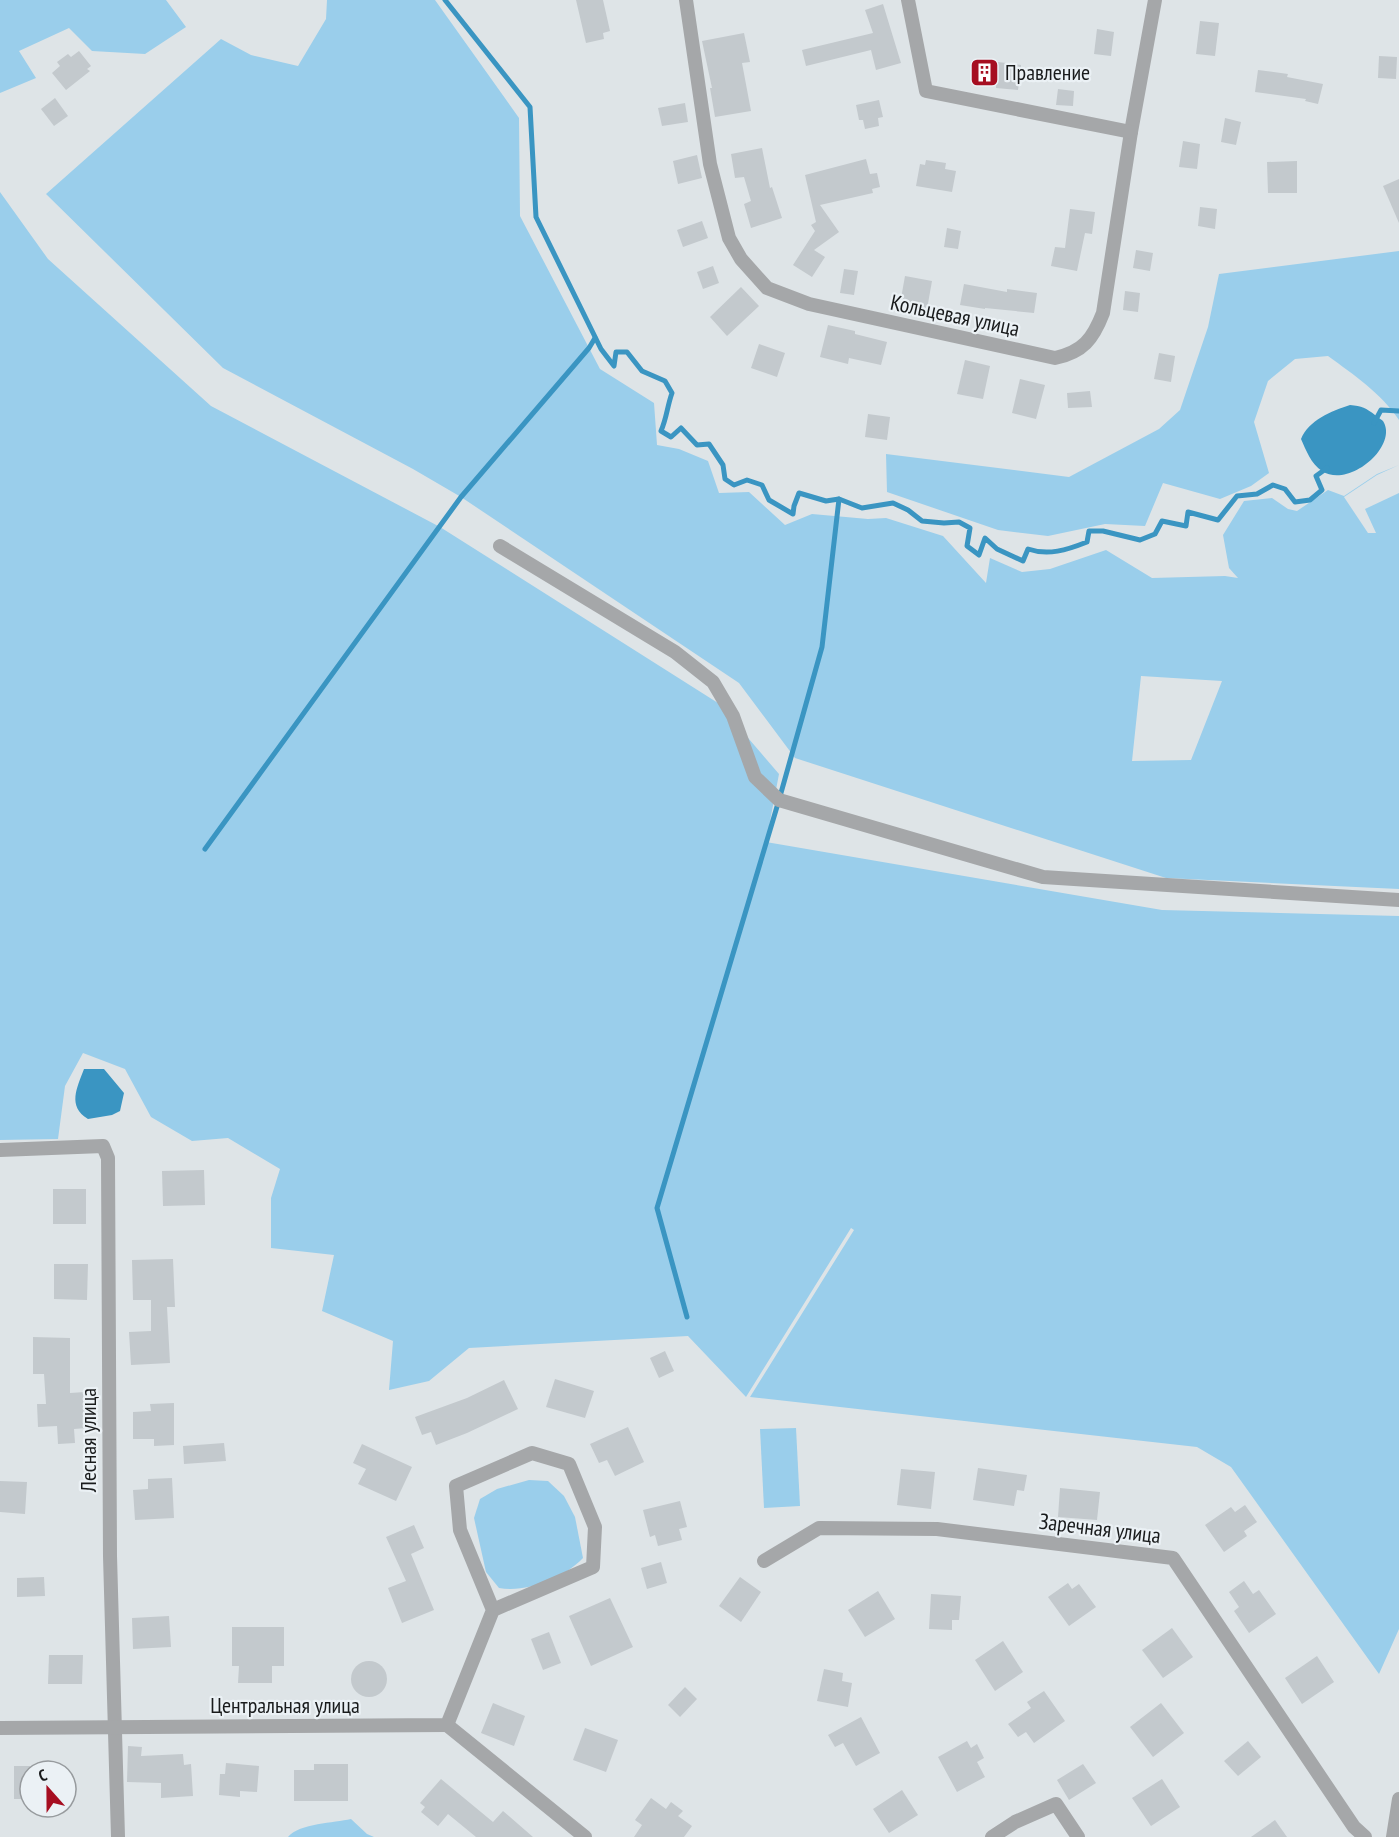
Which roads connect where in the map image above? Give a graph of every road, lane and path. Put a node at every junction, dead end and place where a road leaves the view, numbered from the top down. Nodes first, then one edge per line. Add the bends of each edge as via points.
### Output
1 (686, 0) edge
2 (908, 0) edge
3 (1155, 0) edge
4 (1131, 132) junction
5 (500, 546) dead end
6 (1399, 900) edge
7 (0, 1150) edge
8 (764, 1561) dead end
9 (493, 1610) junction
10 (447, 1725) junction
11 (114, 1726) junction
12 (0, 1728) edge
13 (1399, 1799) edge
14 (118, 1837) edge
15 (585, 1837) edge
16 (992, 1837) edge
17 (1078, 1837) edge
18 (1365, 1837) edge
19 (1393, 1837) edge

1 - 4 street, Кольцевая улица via 710,164 729,238 741,259 767,288 809,304 1055,358 1069,355 1096,332 1103,313
2 - 4 street via 926,91
3 - 4 street, Кольцевая улица
5 - 6 street via 675,652 713,682 733,716 756,777 779,800 1043,877
7 - 11 street, Лесная улица via 103,1146 108,1158
8 - 18 street, Заречная улица via 819,1528 937,1529 1173,1558 1354,1827
9 - 9 street via 460,1530 456,1486 532,1453 569,1464 595,1527 593,1567
9 - 10 street
10 - 11 street, Центральная улица
10 - 15 street
11 - 12 street, Центральная улица
11 - 14 street, Лесная улица
13 - 19 street
16 - 17 street via 1056,1804

